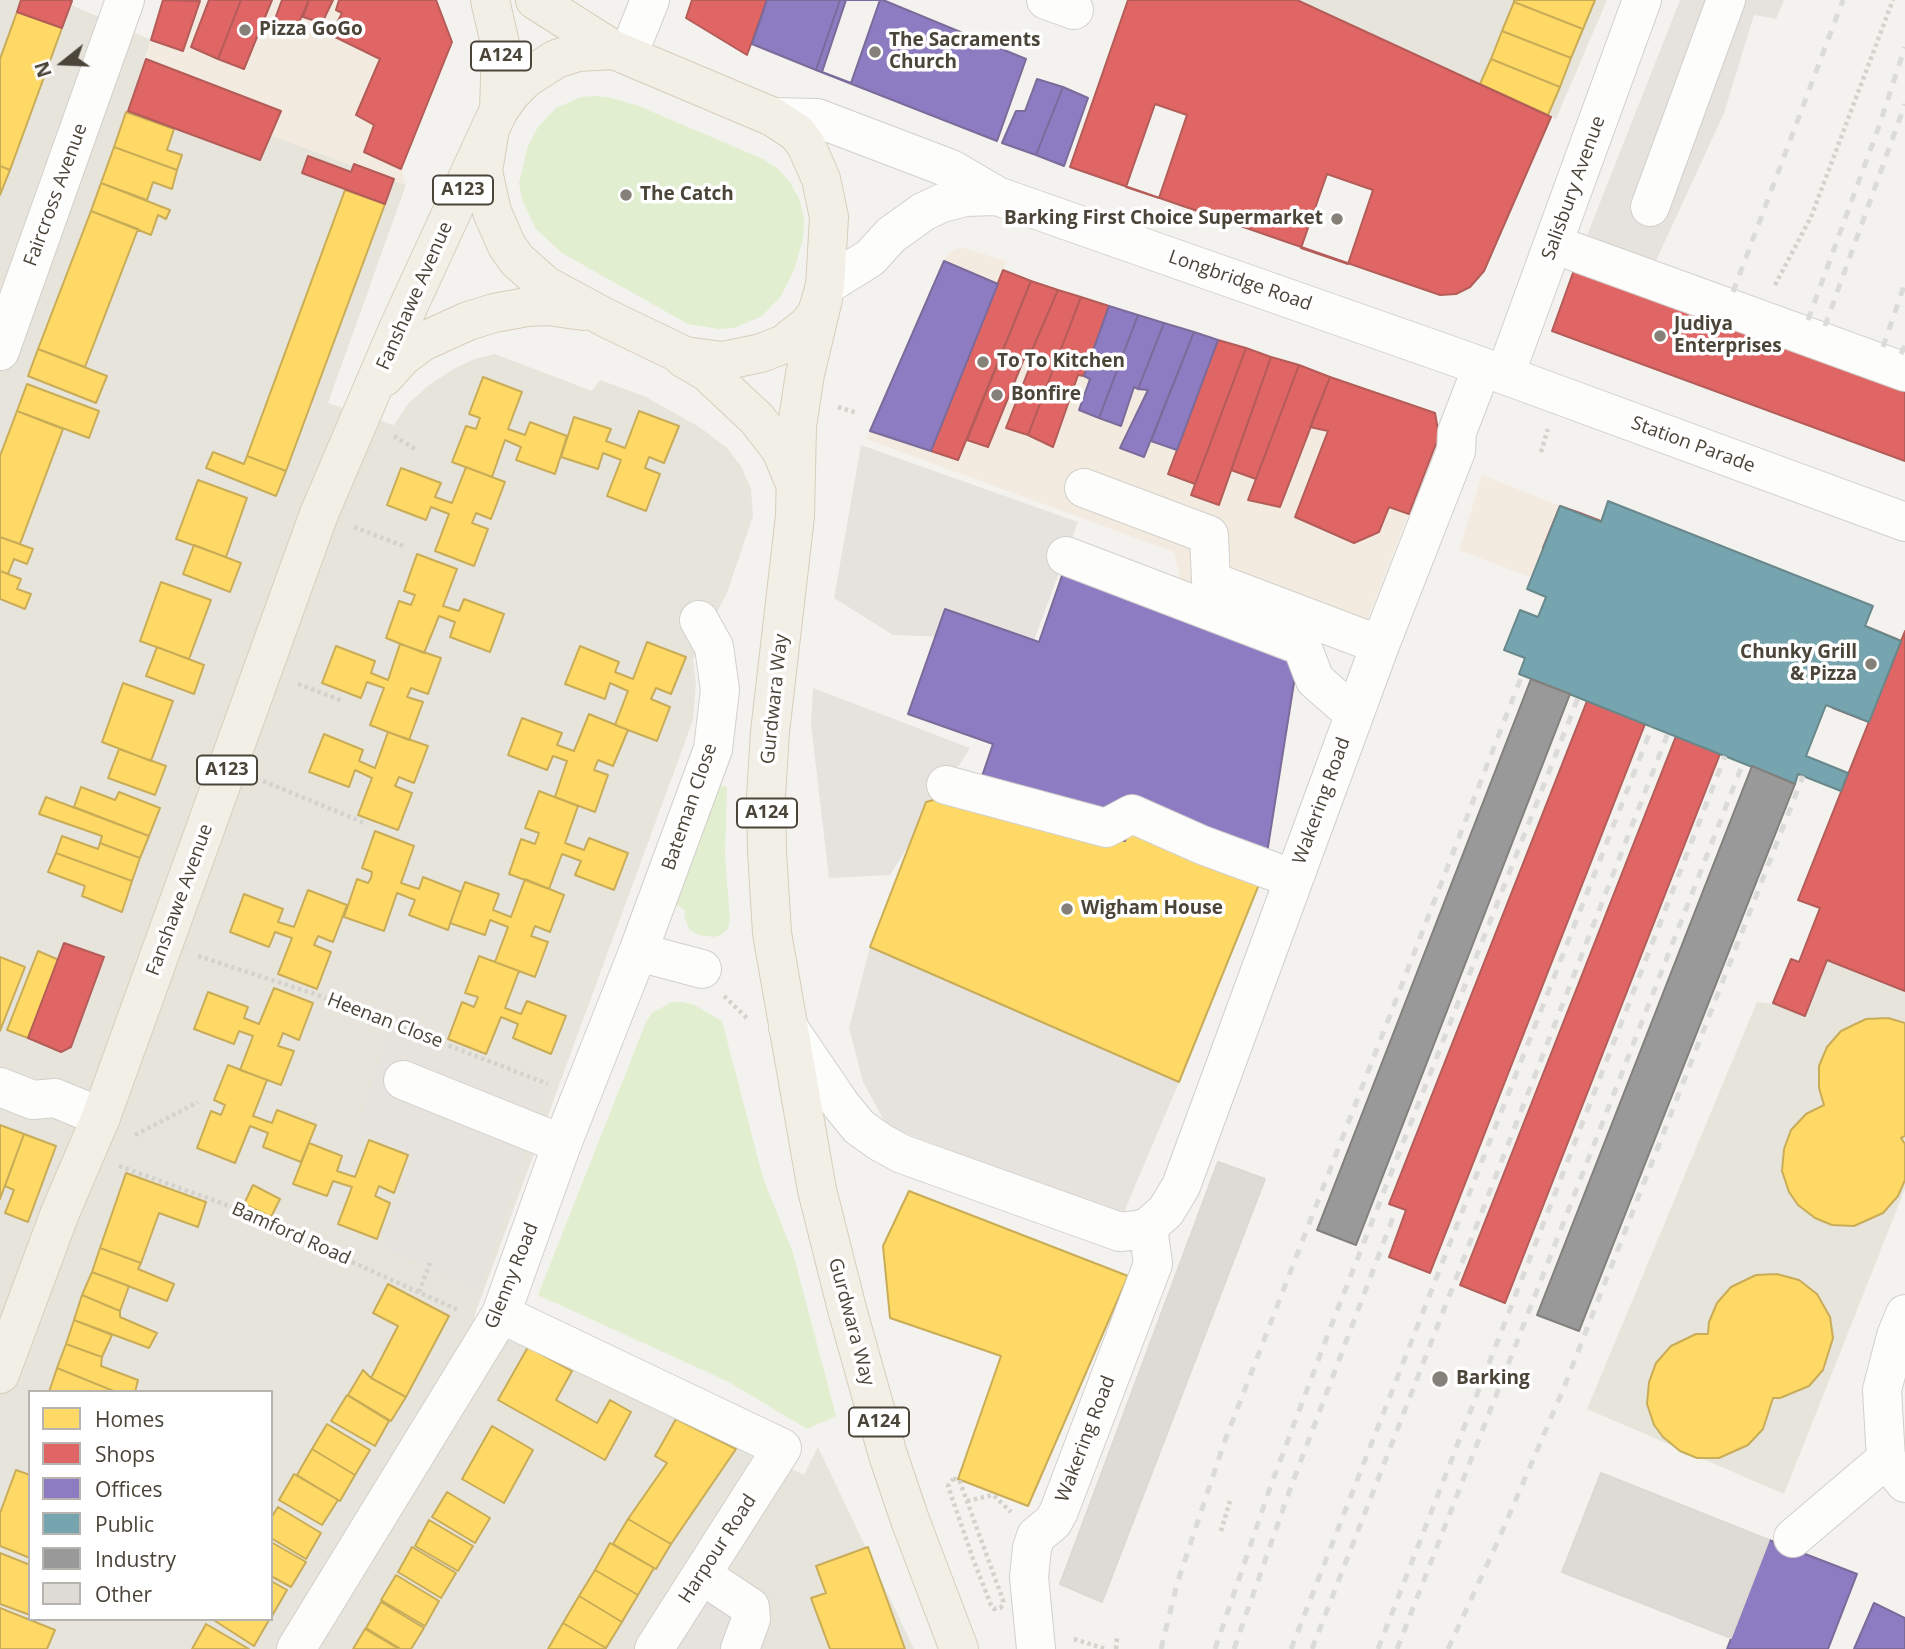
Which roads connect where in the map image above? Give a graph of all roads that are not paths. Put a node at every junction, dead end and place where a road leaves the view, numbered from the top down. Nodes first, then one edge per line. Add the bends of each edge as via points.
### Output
1 (125, 0) edge
2 (490, 0) edge
3 (535, 0) edge
4 (650, 0) edge
5 (1642, 0) edge
6 (1726, 0) edge
7 (621, 52) junction
8 (773, 117) junction
9 (495, 119) junction
10 (997, 196) junction
11 (1650, 207) dead end
12 (1553, 244) junction
13 (824, 293) junction
14 (608, 319) junction
15 (663, 347) junction
16 (0, 351) edge
17 (1493, 371) junction
18 (1905, 372) edge
19 (373, 429) junction
20 (1084, 488) dead end
21 (796, 495) junction
22 (1905, 522) edge
23 (1066, 556) dead end
24 (699, 620) dead end
25 (1380, 645) junction
26 (1354, 714) junction
27 (946, 785) dead end
28 (1294, 879) junction
29 (638, 952) junction
30 (702, 969) dead end
31 (788, 1027) junction
32 (403, 1080) dead end
33 (0, 1087) edge
34 (116, 1127) junction
35 (562, 1144) junction
36 (1148, 1227) junction
37 (482, 1313) junction
38 (1905, 1314) edge
39 (0, 1374) edge
40 (1896, 1471) edge
41 (1793, 1538) dead end
42 (702, 1575) junction
43 (296, 1649) edge
44 (653, 1649) edge
45 (740, 1649) edge
46 (960, 1649) edge
47 (1036, 1649) edge

1 - 16 street, Faircross Avenue
2 - 9 main road, A124 via 501,48
3 - 7 main road
4 - 7 street
5 - 12 street, Salisbury Avenue
6 - 11 street
7 - 8 main road, Gurdwara Way
7 - 9 main road via 578,52 556,59 525,79
8 - 10 street, Longbridge Road via 817,118 951,169
8 - 13 main road, Gurdwara Way via 797,133 821,179 829,217
9 - 14 main road via 484,171 492,212 507,246 545,285
9 - 19 main road, Fanshawe Avenue / A123
10 - 13 street, Longbridge Road via 954,199 923,212
10 - 17 street, Longbridge Road
12 - 17 street, Salisbury Avenue
12 - 18 street
13 - 15 main road via 817,313 796,335 761,354 714,360
13 - 21 main road, Gurdwara Way / A124 via 799,407
14 - 15 main road
14 - 19 main road, Fanshawe Avenue / A123 via 570,307 537,306 494,313 444,330 388,371 374,390
15 - 21 main road, Gurdwara Way / A124 via 707,372 757,419 785,457
17 - 22 street, Station Parade
17 - 25 street, Wakering Road via 1457,432 1456,451
19 - 34 main road, Fanshawe Avenue / A123 via 319,514
20 - 25 street via 1209,535 1212,581
21 - 31 main road, Gurdwara Way / A124 via 766,796 772,933
23 - 26 street via 1302,646 1315,680
24 - 29 street, Bateman Close via 714,647 720,690 713,749
25 - 26 street, Wakering Road
26 - 28 street, Wakering Road
27 - 28 street via 1105,828 1132,814
28 - 36 street, Wakering Road via 1181,1186 1166,1211
29 - 30 street
29 - 35 street, Glenny Road
31 - 36 street, Gurdwara Way via 841,1105 859,1127 880,1142 913,1159 1094,1224 1121,1232
31 - 46 main road, Gurdwara Way / A124 via 817,1190 866,1379 910,1520
32 - 35 street
33 - 34 street via 33,1100 55,1098
34 - 39 main road, Fanshawe Avenue / A123 via 60,1213
35 - 37 street, Glenny Road
36 - 47 street, Wakering Road via 1153,1264 1059,1511 1036,1536 1029,1577
37 - 42 street, Harpour Road via 782,1448
37 - 43 street, Glenny Road
38 - 40 street via 1882,1390
40 - 41 street
42 - 44 street, Harpour Road
42 - 45 street via 750,1607 751,1619

